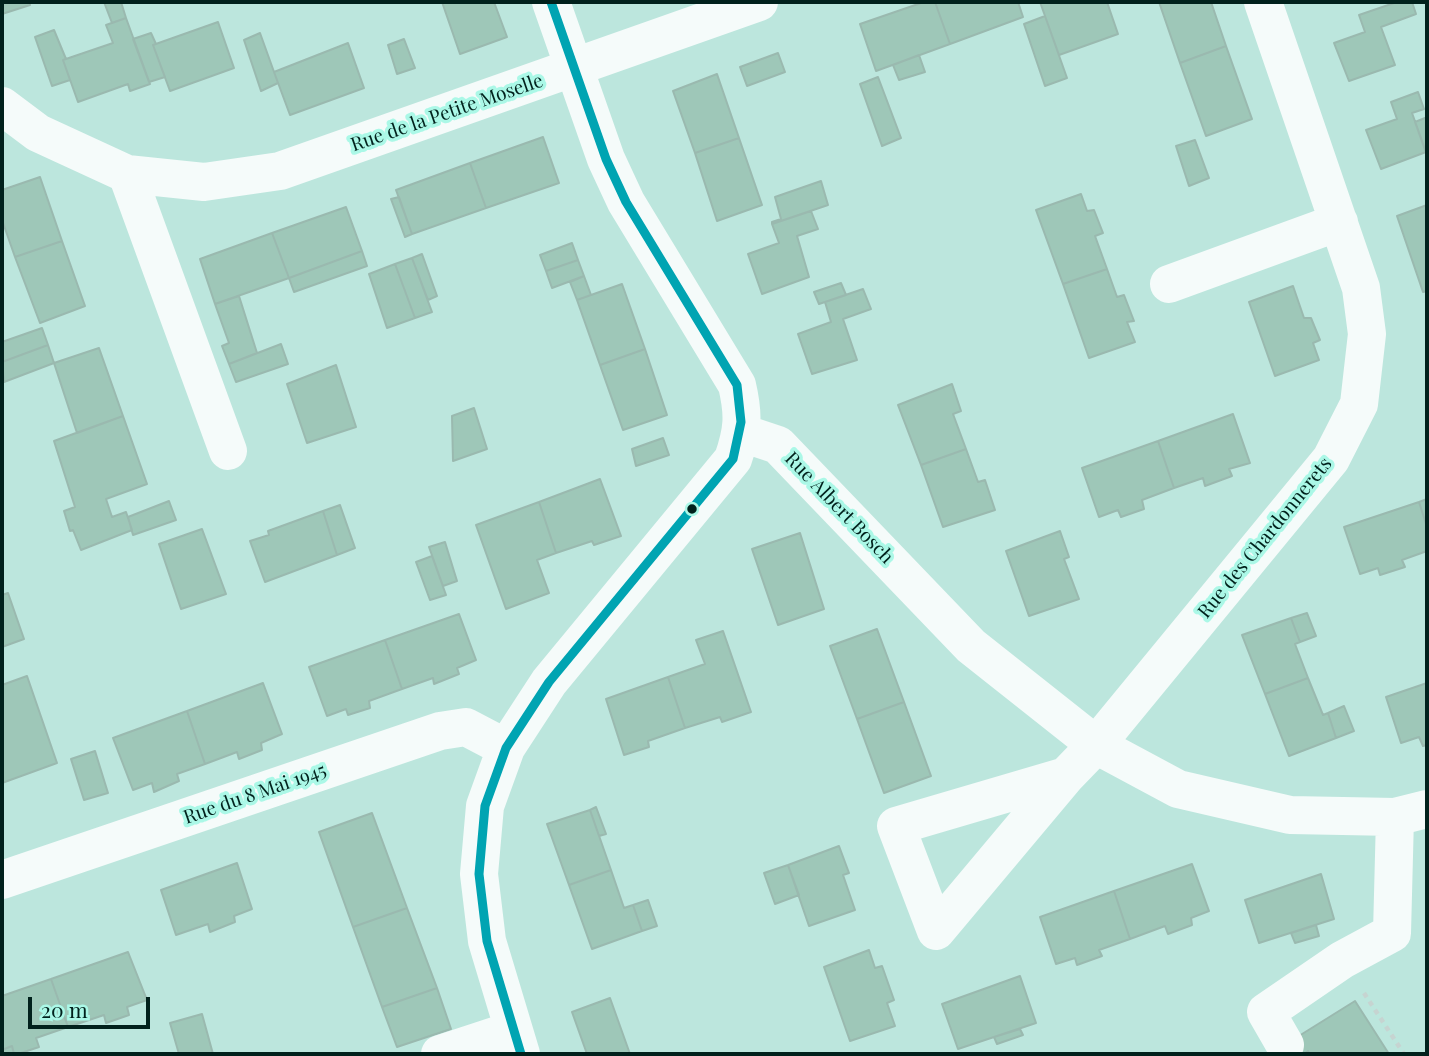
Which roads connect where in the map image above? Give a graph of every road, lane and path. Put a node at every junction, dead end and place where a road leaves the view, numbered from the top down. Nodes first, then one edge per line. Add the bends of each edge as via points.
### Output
1 (551, 2) edge
2 (759, 2) edge
3 (1263, 2) edge
4 (575, 68) junction
5 (2, 106) edge
6 (127, 174) junction
7 (1339, 222) junction
8 (1169, 284) dead end
9 (742, 433) junction
10 (228, 451) dead end
11 (1096, 745) junction
12 (506, 748) junction
13 (1066, 776) junction
14 (1411, 813) edge
15 (2, 880) edge
16 (1342, 960) junction
17 (517, 1042) edge
18 (1285, 1045) dead end
19 (439, 1054) edge
20 (1404, 1054) edge

1 - 4 street
2 - 4 street, Rue de la Petite Moselle
3 - 7 street, Rue des Chardonnerets
4 - 6 street, Rue de la Petite Moselle via 280,171 204,182
4 - 9 street via 626,202 737,385
5 - 6 street, Rue de la Petite Moselle via 38,133
6 - 10 street
7 - 8 street
7 - 11 street, Rue des Chardonnerets via 1361,288 1367,334 1359,404 1331,459
9 - 11 street, Rue Albert Bosch via 778,445 971,646
9 - 12 street via 733,459 549,682
11 - 13 street
11 - 14 street, Rue Albert Bosch via 1178,789 1290,815
12 - 15 street, Rue du 8 Mai 1945 via 466,727 440,731
12 - 17 street via 485,806 479,874 486,941
13 - 13 street via 970,889 936,931 896,826
14 - 16 street via 1392,933
16 - 18 street via 1266,1012
16 - 20 path
17 - 19 street

